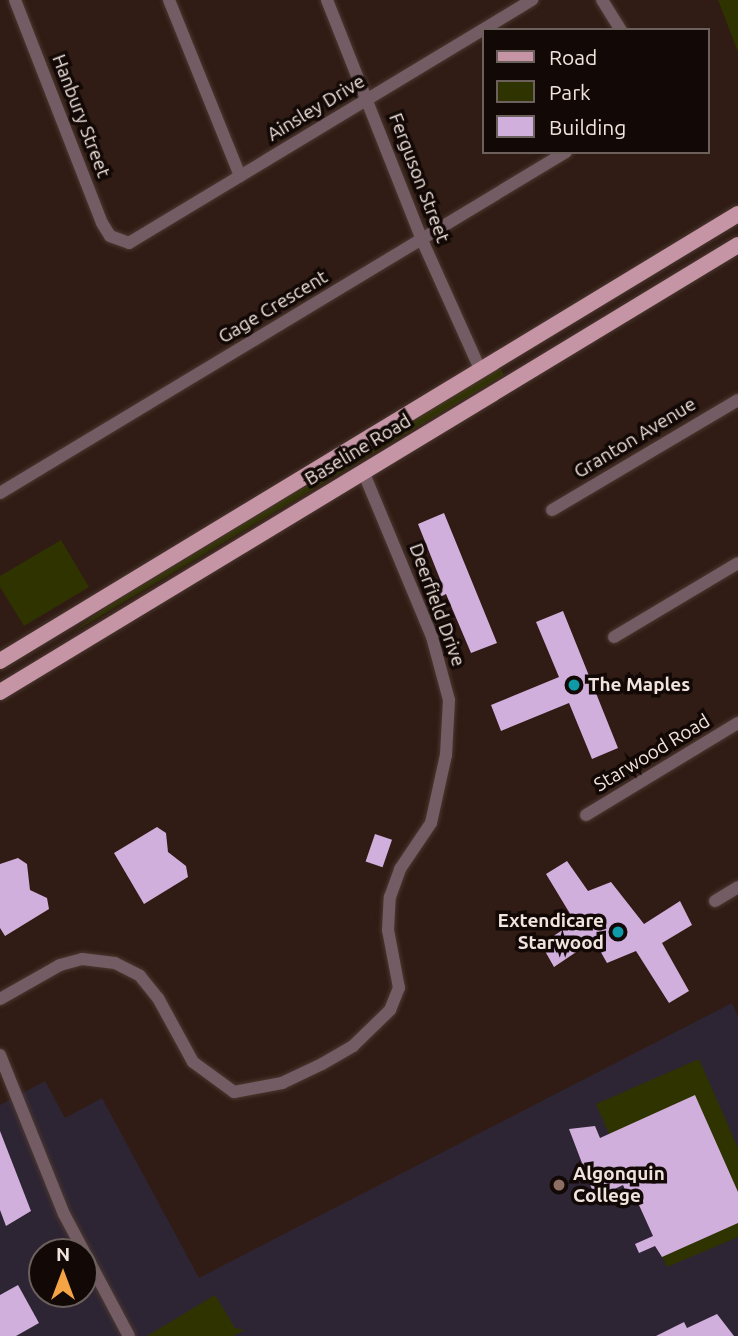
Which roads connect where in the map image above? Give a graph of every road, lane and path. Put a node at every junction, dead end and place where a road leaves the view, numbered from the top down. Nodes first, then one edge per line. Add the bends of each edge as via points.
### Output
1 (15, 0) edge
2 (169, 0) edge
3 (327, 0) edge
4 (532, 0) edge
5 (602, 0) edge
6 (486, 28) edge
7 (620, 28) edge
8 (482, 30) edge
9 (368, 100) junction
10 (563, 154) edge
11 (240, 176) junction
12 (738, 214) edge
13 (422, 240) junction
14 (118, 242) joint
15 (738, 244) edge
16 (480, 369) junction
17 (738, 400) edge
18 (363, 471) junction
19 (0, 493) edge
20 (552, 510) dead end
21 (738, 562) edge
22 (614, 638) dead end
23 (0, 661) edge
24 (0, 692) edge
25 (738, 723) edge
26 (586, 815) dead end
27 (738, 887) edge
28 (715, 901) dead end
29 (0, 999) edge
30 (0, 1055) edge
31 (5, 1077) edge
32 (126, 1335) edge

1 - 14 street, Hanbury Street via 102,223
2 - 11 street
3 - 9 street, Ferguson Street
4 - 6 street, Ainsley Drive
5 - 7 street
8 - 9 street, Ainsley Drive
9 - 11 street, Ainsley Drive
9 - 13 street, Ferguson Street
10 - 13 street, Gage Crescent
11 - 14 street, Ainsley Drive via 145,237
12 - 16 main road, Baseline Road
13 - 16 street, Ferguson Street
13 - 19 street, Gage Crescent
15 - 18 main road, Baseline Road
16 - 23 main road, Baseline Road
17 - 20 street, Granton Avenue
18 - 24 main road, Baseline Road
18 - 29 street, Deerfield Drive via 432,637 449,701 446,755 431,823 400,869 390,897 388,930 399,988 390,1010 353,1046 322,1064 282,1083 234,1092 193,1062 158,998 140,976 115,963 82,959 60,965
21 - 22 street
25 - 26 street, Starwood Road
27 - 28 street
30 - 31 street
31 - 32 street via 64,1214

